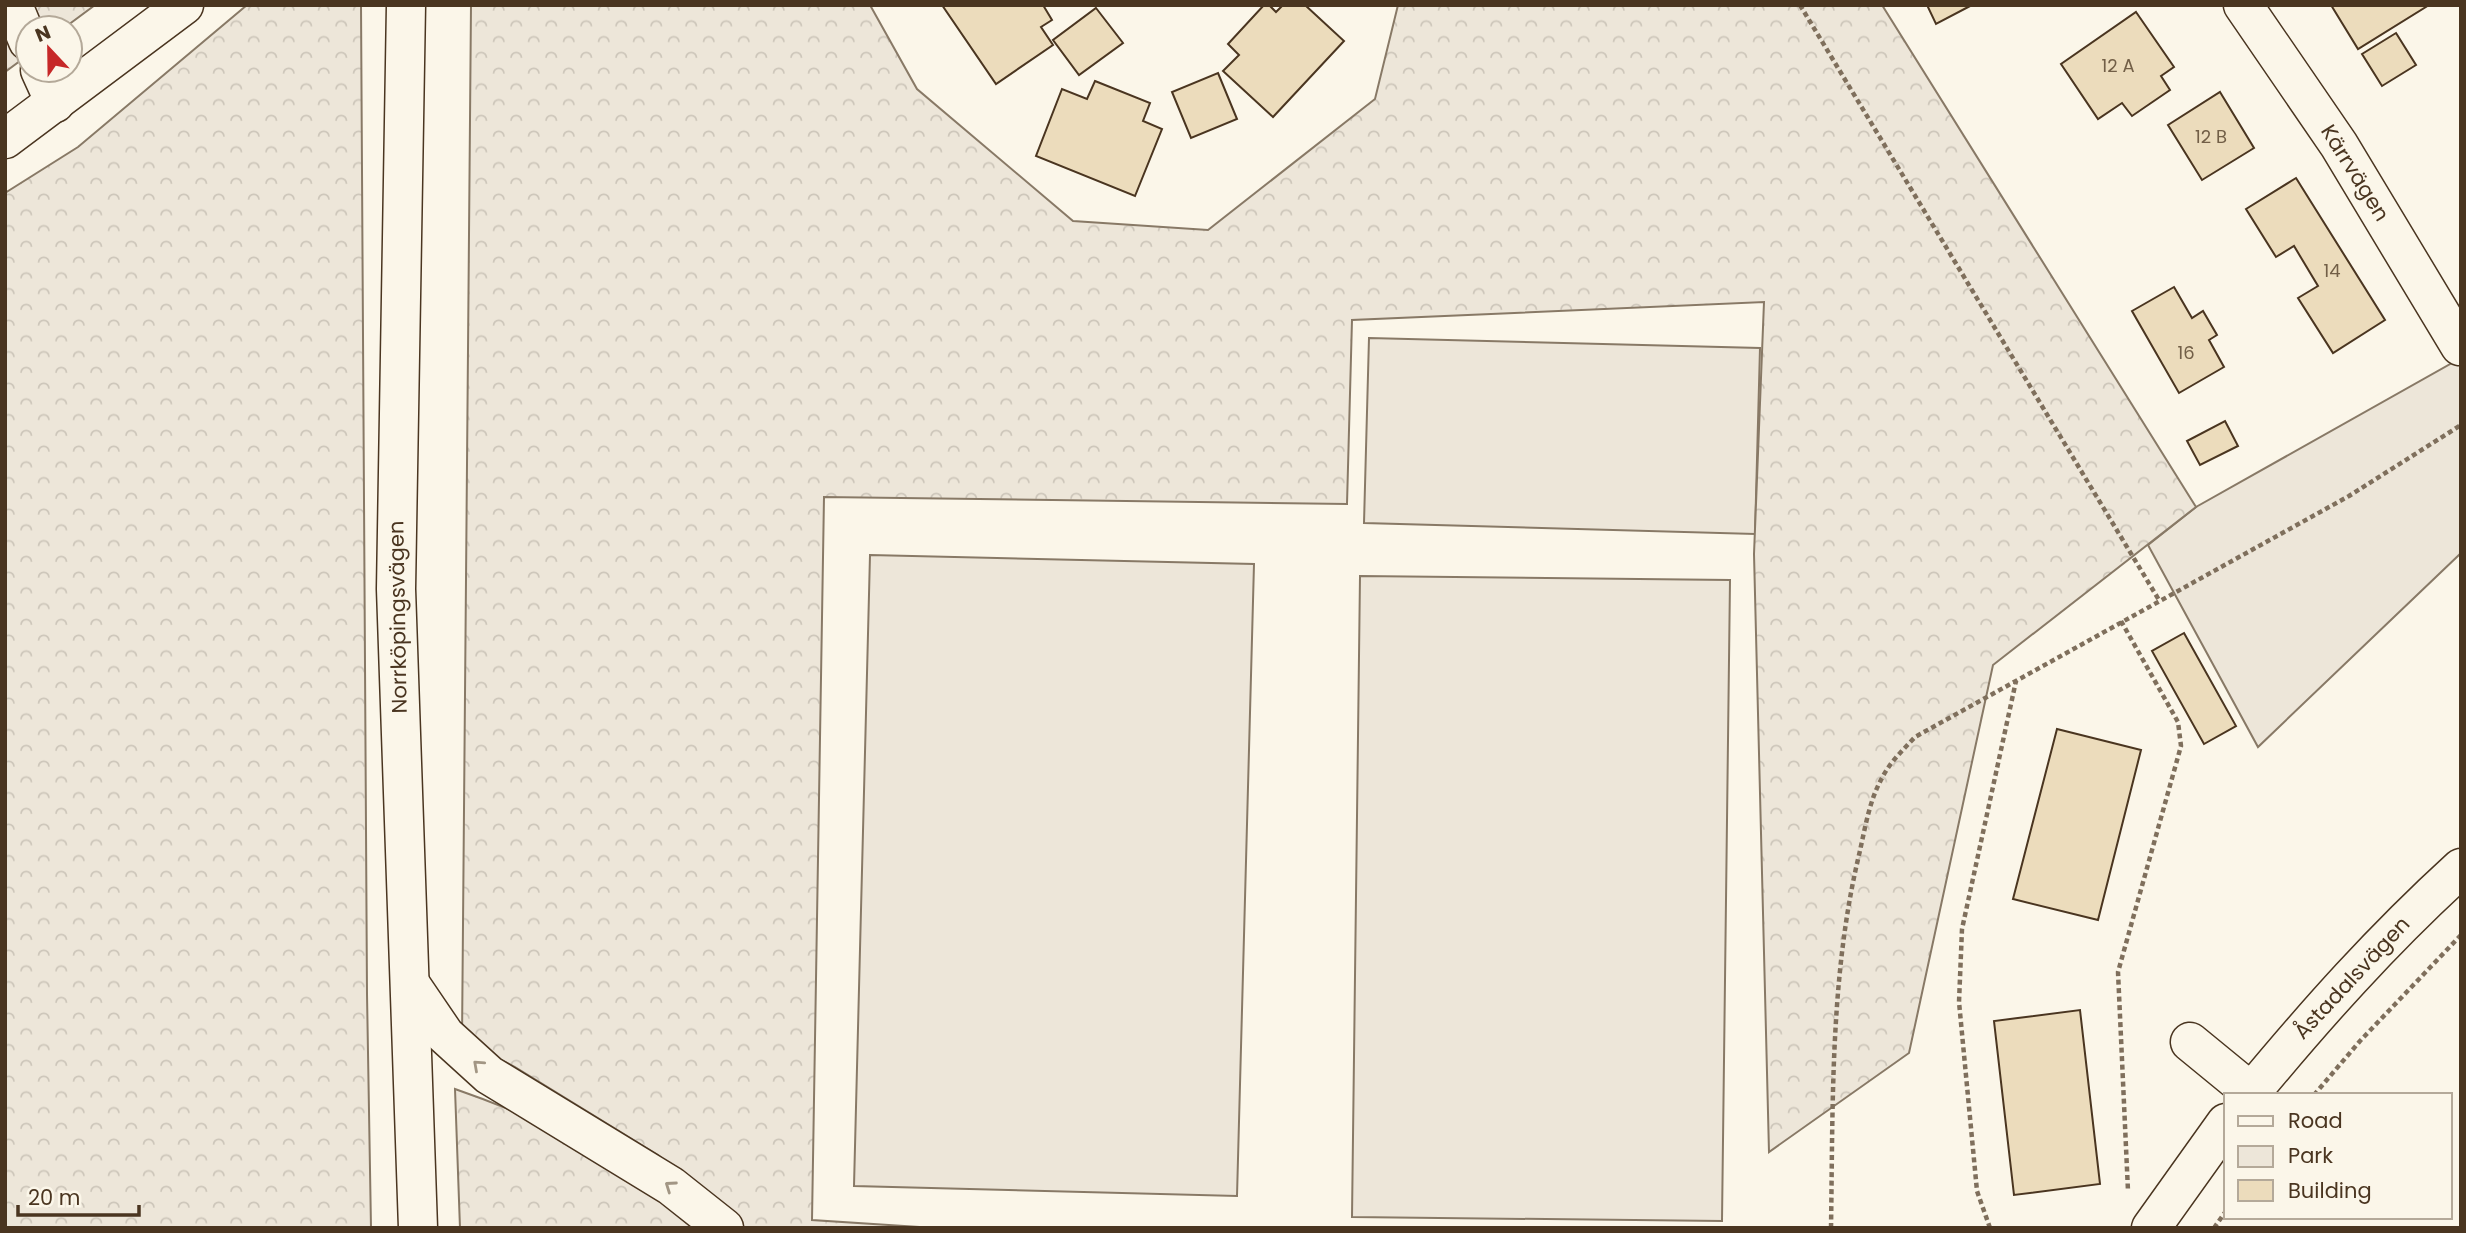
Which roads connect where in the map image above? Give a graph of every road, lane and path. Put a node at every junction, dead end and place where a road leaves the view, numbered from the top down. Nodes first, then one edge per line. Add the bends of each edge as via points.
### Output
1 (184, 5) edge
2 (406, 5) edge
3 (1800, 5) edge
4 (2243, 5) edge
5 (48, 86) edge
6 (5, 139) edge
7 (2460, 346) edge
8 (2461, 425) edge
9 (2159, 600) junction
10 (2121, 621) junction
11 (2017, 680) junction
12 (2461, 868) edge
13 (2461, 935) edge
14 (411, 985) junction
15 (2190, 1042) dead end
16 (2249, 1093) edge
17 (2251, 1093) edge
18 (2317, 1093) edge
19 (2224, 1125) edge
20 (2140, 1214) edge
21 (418, 1228) edge
22 (724, 1228) edge
23 (1831, 1228) edge
24 (1990, 1228) edge

1 - 5 main road
2 - 14 main road, Norrköpingsvägen via 396,589
3 - 9 path
4 - 7 main road, Kärrvägen via 2339,145
5 - 6 main road
8 - 9 path via 2349,496
9 - 10 path
10 - 11 path
10 - 20 path via 2178,722 2181,746 2118,972
11 - 23 path via 1915,737 1881,779 1869,811 1849,897 1834,1040
11 - 24 path via 1962,929 1959,1002 1977,1191
12 - 17 main road, Åstadalsvägen via 2390,933
13 - 18 path
14 - 21 main road, Norrköpingsvägen
22 -> 14 main road via 671,1186 489,1075 445,1035
15 - 16 main road
19 - 20 main road

